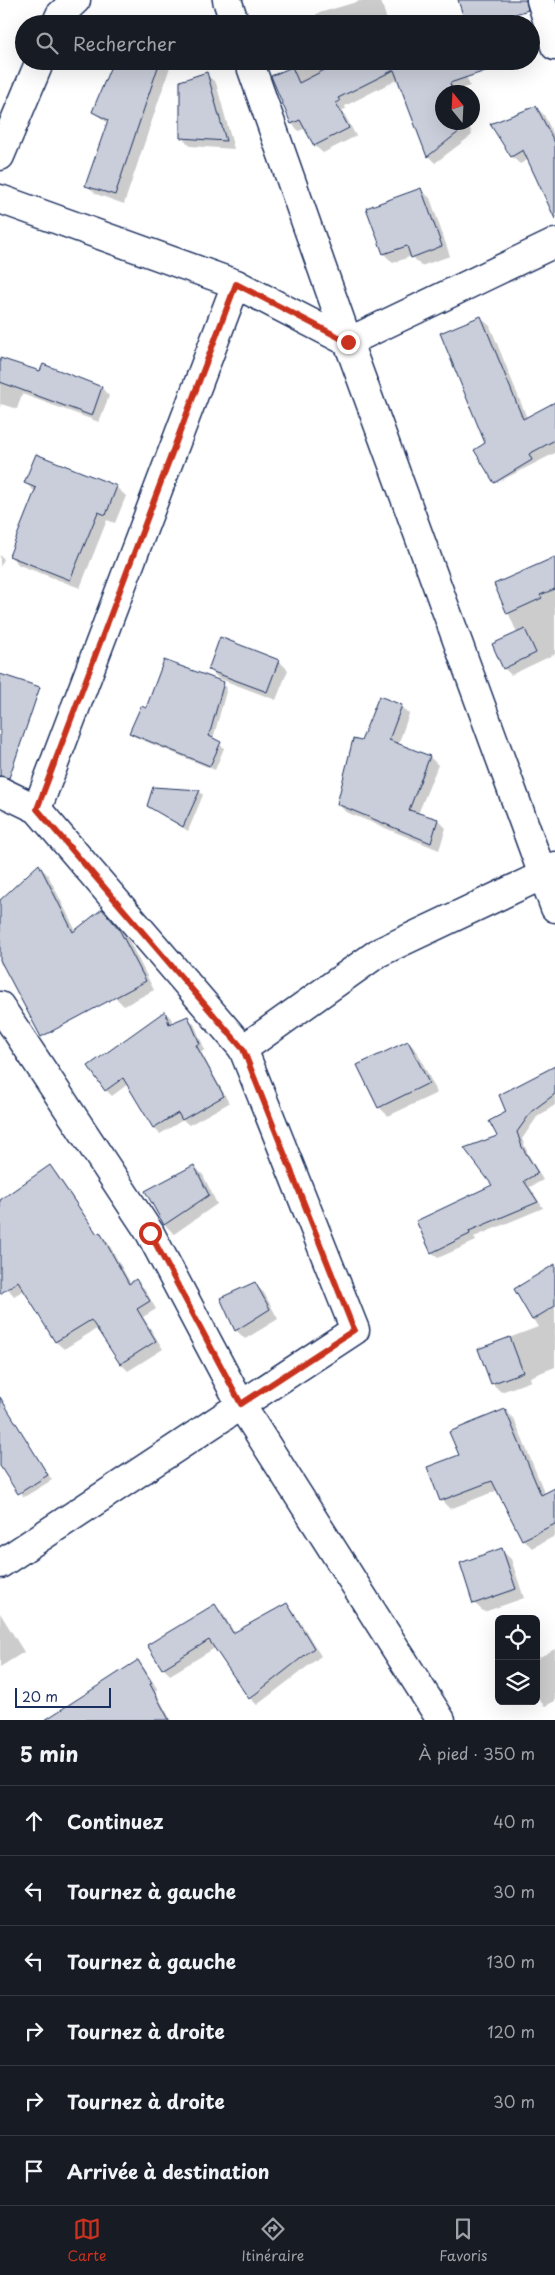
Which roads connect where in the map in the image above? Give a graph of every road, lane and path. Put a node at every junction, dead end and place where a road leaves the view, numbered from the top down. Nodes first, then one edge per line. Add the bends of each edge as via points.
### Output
1 (76, 0) edge
2 (227, 0) edge
3 (541, 0) edge
4 (60, 15) edge
5 (232, 15) edge
6 (555, 46) edge
7 (36, 70) edge
8 (252, 70) edge
9 (0, 156) edge
10 (0, 199) edge
11 (555, 243) edge
12 (236, 284) junction
13 (348, 342) junction
14 (0, 791) edge
15 (37, 809) junction
16 (549, 871) edge
17 (555, 908) edge
18 (0, 1006) edge
19 (243, 1049) junction
20 (241, 1404) junction
21 (0, 1564) edge
22 (441, 1720) edge

1 - 4 street
2 - 5 street
3 - 6 street
7 - 9 street
8 - 13 street
10 - 12 street
11 - 13 street
12 - 13 street
12 - 15 street
13 - 16 street
14 - 15 street
15 - 19 street
16 - 17 street
16 - 19 street via 378,952
18 - 20 street via 150,1233
19 - 20 street via 354,1330
20 - 21 street
20 - 22 street

